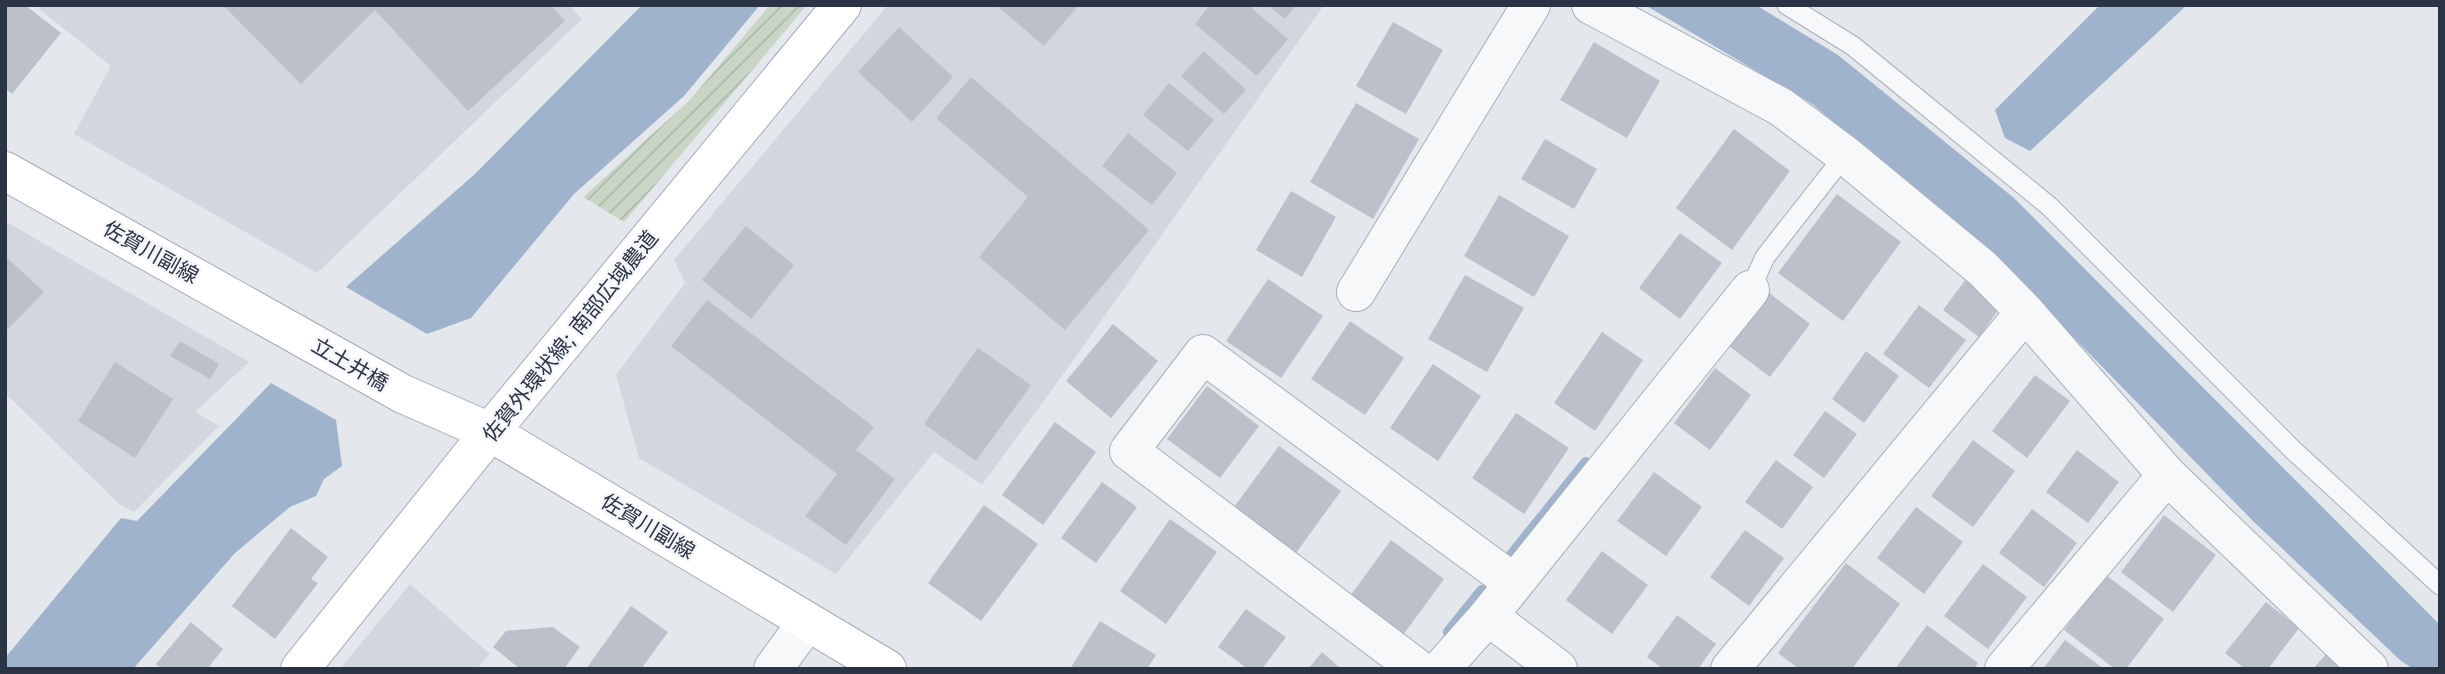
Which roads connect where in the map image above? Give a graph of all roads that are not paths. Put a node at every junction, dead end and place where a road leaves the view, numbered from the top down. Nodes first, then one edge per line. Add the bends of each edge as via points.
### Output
1 (842, 5) edge
2 (1531, 5) edge
3 (1591, 5) edge
4 (1787, 5) edge
5 (1845, 155) junction
6 (5, 170) edge
7 (1750, 290) joint
8 (1356, 292) dead end
9 (2025, 312) junction
10 (297, 333) joint
11 (403, 394) joint
12 (490, 432) junction
13 (2167, 475) junction
14 (1514, 583) junction
15 (2440, 585) edge
16 (1488, 616) junction
17 (807, 622) junction
18 (300, 669) edge
19 (772, 669) edge
20 (887, 669) edge
21 (1418, 669) edge
22 (1441, 669) edge
23 (1558, 669) edge
24 (1730, 669) edge
25 (2004, 669) edge
26 (2369, 669) edge

1 - 12 main road, 佐賀外環状線; 南部広域農道
2 - 8 street
3 - 5 street via 1781,107
4 - 15 lane via 1853,46 2049,206 2292,450
5 - 7 lane via 1765,257
5 - 9 street via 1983,269
6 - 10 main road, 佐賀川副線
7 - 14 street
9 - 13 street
9 - 24 street
10 - 11 main road, 立土井橋
11 - 12 main road, 佐賀川副線
12 - 17 main road, 佐賀川副線
12 - 18 main road, 佐賀外環状線; 南部広域農道
13 - 25 street
13 - 26 street
14 - 16 street
14 - 21 street via 1203,354 1129,451
16 - 22 street
16 - 23 street
17 - 19 street
17 - 20 main road, 佐賀川副線

